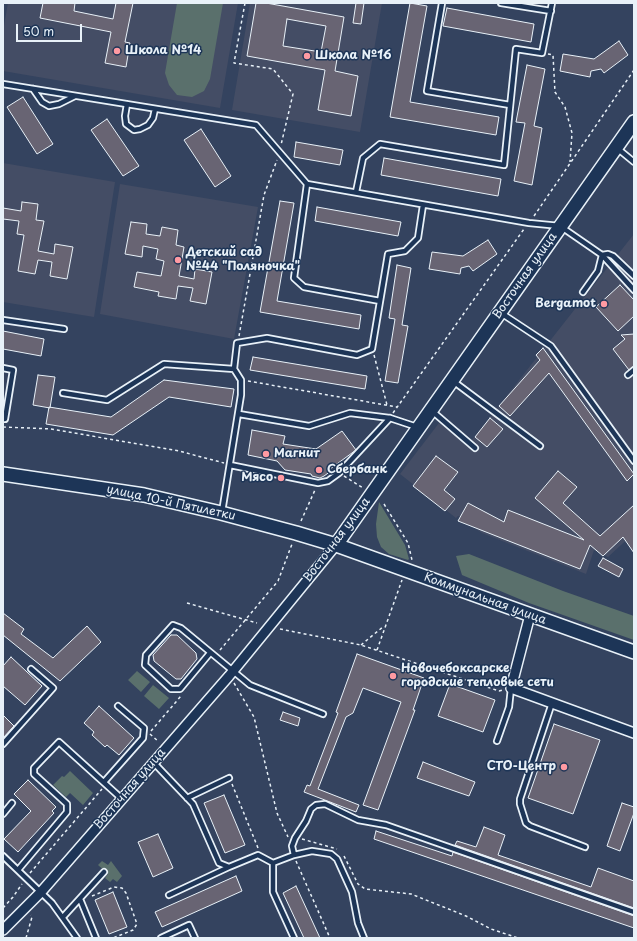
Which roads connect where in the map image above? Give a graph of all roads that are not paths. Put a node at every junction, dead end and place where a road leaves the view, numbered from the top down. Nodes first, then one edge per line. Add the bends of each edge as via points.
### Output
1 (442, 3) edge
2 (501, 3) edge
3 (552, 3) edge
4 (551, 11) junction
5 (3, 84) edge
6 (33, 89) junction
7 (75, 96) junction
8 (126, 104) junction
9 (510, 105) junction
10 (155, 109) junction
11 (634, 122) edge
12 (616, 147) junction
13 (634, 162) edge
14 (307, 184) junction
15 (356, 192) junction
16 (423, 205) junction
17 (560, 226) junction
18 (602, 255) junction
19 (634, 276) edge
20 (634, 290) edge
21 (583, 292) dead end
22 (380, 301) junction
23 (500, 312) junction
24 (3, 320) edge
25 (64, 329) dead end
26 (3, 368) edge
27 (234, 368) junction
28 (634, 370) edge
29 (628, 375) dead end
30 (452, 380) junction
31 (63, 393) dead end
32 (431, 410) junction
33 (239, 414) junction
34 (390, 418) junction
35 (3, 419) edge
36 (419, 427) junction
37 (540, 446) dead end
38 (475, 448) dead end
39 (634, 461) edge
40 (230, 464) junction
41 (3, 474) edge
42 (221, 513) junction
43 (336, 545) junction
44 (530, 615) junction
45 (634, 652) edge
46 (210, 653) junction
47 (31, 669) dead end
48 (231, 674) junction
49 (511, 688) junction
50 (552, 703) junction
51 (118, 706) dead end
52 (323, 714) dead end
53 (634, 733) edge
54 (497, 741) dead end
55 (3, 744) edge
56 (154, 763) junction
57 (229, 778) road end
58 (105, 783) junction
59 (186, 798) junction
60 (122, 799) junction
61 (12, 803) dead end
62 (3, 814) edge
63 (585, 846) dead end
64 (294, 855) junction
65 (3, 856) edge
66 (273, 863) junction
67 (229, 867) junction
68 (18, 870) junction
69 (104, 872) dead end
70 (41, 892) junction
71 (169, 895) dead end
72 (80, 900) junction
73 (634, 912) edge
74 (63, 917) junction
75 (3, 930) edge
76 (77, 938) edge
77 (96, 938) edge
78 (161, 938) edge
79 (195, 938) edge
80 (294, 938) edge
81 (364, 938) edge

1 - 9 lane via 427,91
2 - 4 lane
3 - 4 lane
4 - 9 lane via 542,53 516,49
5 - 6 lane
6 - 7 lane
6 - 7 lane via 42,102 49,106
7 - 8 lane
8 - 10 lane
8 - 10 lane via 126,124 134,130 148,125
9 - 15 lane via 504,165 380,144 363,158
10 - 14 lane via 256,125
11 - 12 main road, Восточная улица
12 - 13 lane
12 - 17 main road, Восточная улица
14 - 15 lane
14 - 22 lane via 294,278 304,287
15 - 16 lane
16 - 17 lane
16 - 22 lane via 418,238 405,251 388,254
17 - 18 lane
17 - 23 main road, Восточная улица
18 - 19 lane via 613,256
18 - 20 lane
18 - 21 lane via 598,271
22 - 27 lane via 372,349 357,355 267,338 237,343
23 - 30 main road, Восточная улица
23 - 39 lane via 551,346
24 - 25 lane
26 - 35 lane via 13,370
27 - 31 lane via 164,364 107,400
27 - 33 lane via 241,380
28 - 29 lane
30 - 32 main road, Восточная улица
30 - 37 lane
32 - 36 main road, Восточная улица
32 - 38 lane
33 - 34 lane via 309,426 350,413
33 - 40 lane
34 - 36 lane
34 - 40 lane via 340,473 328,481 318,483
36 - 43 main road, Восточная улица
40 - 42 lane
41 - 42 main road, улица 10-й Пятилетки via 144,495
42 - 43 main road, улица 10-й Пятилетки
43 - 44 main road, Коммунальная улица
43 - 48 street, Восточная улица
44 - 45 main road, Коммунальная улица
44 - 49 street
46 - 46 lane via 173,625 146,655 145,665 171,689 180,689
46 - 48 lane
47 - 55 lane via 54,688
48 - 52 lane via 250,685
48 - 56 street, Восточная улица
49 - 50 street
49 - 54 lane via 509,707
50 - 53 street
50 - 63 lane via 520,804 526,823 530,826
51 - 58 lane via 144,728 143,738
56 - 59 lane
56 - 60 street, Восточная улица
57 - 59 lane
58 - 60 lane
58 - 68 lane via 59,742 34,768 34,774 67,804 67,812
59 - 67 lane via 193,804 219,863
60 - 70 street, Восточная улица
61 - 62 lane
64 - 66 lane
64 - 73 lane via 292,846 306,822 310,809 325,804 358,820 386,825
64 - 81 lane via 312,851 331,854 337,859 352,892 358,923
65 - 68 lane
66 - 67 lane via 258,855
66 - 80 lane via 273,892
67 - 71 lane
68 - 70 lane
69 - 72 lane
70 - 74 lane
70 - 75 street, Восточная улица
72 - 74 lane
72 - 77 lane
74 - 76 lane
78 - 79 lane via 189,925

